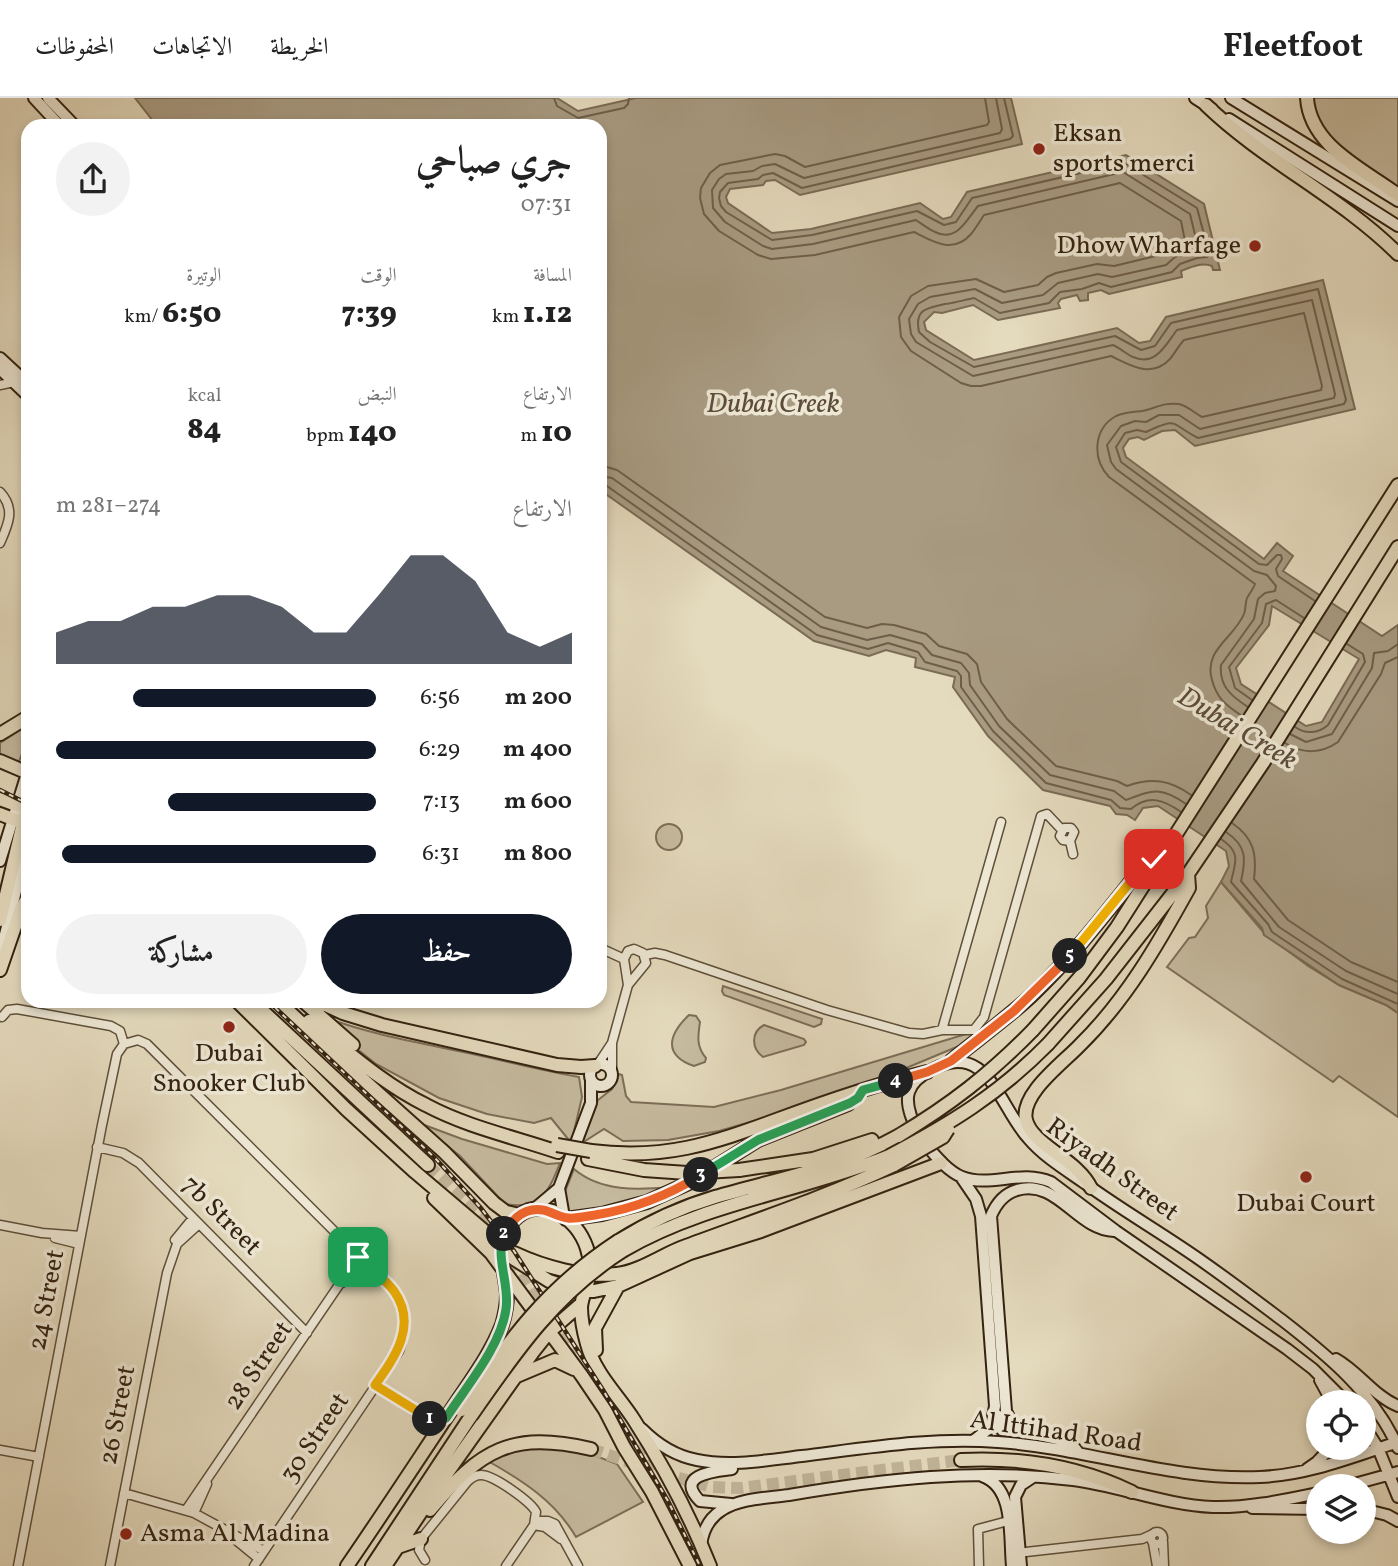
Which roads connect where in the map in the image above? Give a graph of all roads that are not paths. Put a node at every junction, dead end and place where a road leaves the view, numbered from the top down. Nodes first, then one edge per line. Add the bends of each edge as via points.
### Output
1 (34, 98) edge
2 (48, 98) edge
3 (1231, 98) edge
4 (1307, 98) edge
5 (1200, 101) edge
6 (54, 119) edge
7 (68, 119) edge
8 (1398, 194) edge
9 (1398, 201) edge
10 (1398, 226) edge
11 (1398, 254) edge
12 (0, 358) edge
13 (5, 368) edge
14 (21, 379) edge
15 (13, 382) junction
16 (0, 385) edge
17 (21, 389) edge
18 (1398, 485) edge
19 (0, 492) edge
20 (0, 544) edge
21 (1398, 547) edge
22 (21, 721) edge
23 (0, 734) edge
24 (0, 761) edge
25 (21, 772) edge
26 (0, 799) edge
27 (21, 803) edge
28 (16, 820) edge
29 (1001, 822) dead end
30 (1073, 854) dead end
31 (1163, 858) junction
32 (0, 861) edge
33 (21, 872) edge
34 (1188, 874) junction
35 (21, 912) edge
36 (0, 920) edge
37 (607, 951) edge
38 (0, 954) edge
39 (645, 955) junction
40 (624, 959) junction
41 (0, 970) edge
42 (628, 985) junction
43 (244, 1008) edge
44 (260, 1008) edge
45 (288, 1008) edge
46 (290, 1008) edge
47 (311, 1008) edge
48 (332, 1008) edge
49 (2, 1017) dead end
50 (942, 1030) junction
51 (612, 1043) junction
52 (124, 1044) junction
53 (951, 1061) junction
54 (596, 1065) junction
55 (612, 1072) junction
56 (927, 1072) junction
57 (591, 1080) junction
58 (391, 1084) junction
59 (605, 1085) junction
60 (863, 1090) junction
61 (591, 1103) junction
62 (894, 1138) junction
63 (98, 1144) junction
64 (589, 1155) junction
65 (891, 1161) junction
66 (941, 1163) junction
67 (428, 1165) tunnel mouth
68 (415, 1172) junction
69 (961, 1177) junction
70 (559, 1188) junction
71 (1091, 1188) junction
72 (874, 1189) junction
73 (868, 1206) dead end
74 (534, 1209) junction
75 (520, 1215) junction
76 (565, 1218) junction
77 (196, 1221) junction
78 (0, 1225) edge
79 (1116, 1231) junction
80 (80, 1240) junction
81 (621, 1245) junction
82 (502, 1247) junction
83 (361, 1259) junction
84 (504, 1271) junction
85 (590, 1273) junction
86 (618, 1286) junction
87 (585, 1291) junction
88 (581, 1304) junction
89 (310, 1329) junction
90 (549, 1332) junction
91 (1326, 1356) junction
92 (1313, 1369) junction
93 (582, 1376) junction
94 (515, 1377) junction
95 (375, 1385) junction
96 (611, 1389) junction
97 (1325, 1390) edge
98 (1334, 1390) edge
99 (1000, 1406) junction
100 (1398, 1406) edge
101 (466, 1413) junction
102 (446, 1418) junction
103 (634, 1419) junction
104 (1388, 1429) junction
105 (1376, 1436) edge
106 (973, 1441) junction
107 (1397, 1444) edge
108 (1376, 1445) edge
109 (1378, 1448) junction
110 (592, 1449) tunnel mouth
111 (0, 1450) edge
112 (1078, 1452) junction
113 (39, 1457) junction
114 (773, 1460) junction
115 (961, 1460) tunnel mouth
116 (1319, 1460) edge
117 (1398, 1461) edge
118 (1298, 1473) junction
119 (1394, 1473) edge
120 (976, 1474) junction
121 (1033, 1477) junction
122 (1376, 1478) edge
123 (1397, 1490) edge
124 (1132, 1492) junction
125 (1003, 1493) junction
126 (1306, 1495) edge
127 (124, 1497) junction
128 (1015, 1503) junction
129 (734, 1504) junction
130 (1232, 1507) junction
131 (1306, 1509) edge
132 (190, 1511) junction
133 (1376, 1512) edge
134 (1008, 1521) junction
135 (1398, 1521) edge
136 (535, 1523) junction
137 (408, 1532) junction
138 (421, 1539) junction
139 (1153, 1539) junction
140 (701, 1545) junction
141 (398, 1547) junction
142 (1014, 1558) edge
143 (259, 1559) edge
144 (425, 1560) dead end
145 (18, 1566) edge
146 (110, 1566) edge
147 (347, 1566) edge
148 (357, 1566) edge
149 (372, 1566) edge
150 (385, 1566) edge
151 (506, 1566) edge
152 (578, 1566) edge
153 (690, 1566) edge
154 (710, 1566) edge
155 (979, 1566) edge
156 (1021, 1566) edge
157 (1157, 1566) edge
158 (1164, 1566) edge

1 - 6 main road
2 - 7 main road
3 - 9 main road
4 - 8 main road via 1311,121 1324,140
5 - 10 main road
5 - 11 main road
12 - 13 main road
13 - 14 main road
13 - 15 main road
15 - 16 street
15 - 17 main road
18 - 31 main road
19 - 20 street via 10,517
21 - 34 main road
22 - 23 main road
24 - 25 main road
26 - 27 main road
28 - 32 main road
28 - 36 main road
29 - 50 street
30 - 50 street via 1073,830 1062,830 1047,814 1041,816 981,1023 974,1030
31 - 53 main road via 1141,869 1040,987
31 - 62 main road, bridge via 1098,953 1033,1030 967,1091
33 - 38 main road
34 - 65 main road, bridge via 1048,1044 990,1097 947,1125 943,1137
34 - 71 main road via 1189,888 1136,978 1098,1026 1034,1092 1026,1108 1031,1131 1078,1169
35 - 41 main road
37 - 40 street
39 - 40 street via 634,949
39 - 42 street via 644,966
39 - 50 street via 665,955 909,1033
40 - 42 street
42 - 51 street
43 - 68 main road
44 - 67 main road
45 - 75 main road via 494,1203
46 - 58 main road
47 - 58 main road via 386,1073
48 - 54 main road via 382,1025 557,1065
49 - 52 street via 17,1009 111,1026 120,1031
51 - 54 street
51 - 55 street
52 - 63 street, 24 Street via 117,1054
52 - 83 street, 30 Street via 138,1040 147,1044
53 - 56 main road
53 - 71 main road, Riyadh Street via 969,1062 987,1075 1030,1140
54 - 55 main road via 607,1065
54 - 57 main road
55 - 59 main road
56 - 60 main road
56 - 66 main road via 912,1085 908,1101 923,1140
57 - 59 main road
57 - 61 main road
58 - 64 main road via 443,1114 522,1140
59 - 61 main road
60 - 64 main road via 709,1144
60 - 76 main road via 850,1103 758,1140 669,1193 625,1209
61 - 70 main road
62 - 64 main road, bridge via 794,1163 687,1173 644,1170
62 - 81 main road via 824,1167 689,1206 644,1225
63 - 77 street, 7b Street via 139,1163
63 - 80 street, 24 Street
65 - 81 main road via 695,1216
65 - 85 main road via 825,1196 683,1247 628,1272
66 - 69 main road
66 - 72 main road
68 - 82 main road
68 - 84 main road via 422,1186 481,1241
69 - 79 main road, Riyadh Street via 1032,1176 1051,1182
69 - 99 main road via 981,1216
70 - 74 main road
70 - 76 main road
71 - 91 main road, Riyadh Street via 1196,1257
72 - 73 main road
72 - 86 main road via 683,1256
74 - 75 main road
74 - 76 main road
75 - 82 main road via 509,1225
76 - 85 main road via 586,1243
77 - 89 street, 7b Street
77 - 127 street, 26 Street via 177,1244 167,1273
78 - 80 street
79 - 92 main road, Riyadh Street
79 - 99 main road via 1100,1229 1037,1189 1008,1194 994,1208 990,1224
80 - 113 street, 24 Street
81 - 101 main road, bridge via 537,1324
82 - 84 main road
82 - 85 main road via 537,1262
82 - 87 main road via 549,1281
83 - 89 street, 28 Street
83 - 95 street, 30 Street via 392,1289 404,1324 399,1350
84 - 90 main road
84 - 102 main road via 503,1321
85 - 87 main road
86 - 87 main road
86 - 96 main road via 594,1336
87 - 88 main road
88 - 90 main road
88 - 96 main road via 589,1352
89 - 132 street, 28 Street via 212,1471
90 - 93 main road
90 - 94 main road
91 - 100 main road via 1345,1364
91 - 104 main road, Riyadh Street
92 - 97 main road
92 - 98 main road, Riyadh Street
93 - 94 main road via 555,1360
93 - 153 main road via 653,1492
94 - 137 main road
95 - 102 street via 423,1417
95 - 143 street, 30 Street
96 - 103 main road
99 - 106 main road via 991,1427
99 - 112 main road via 1017,1427 1070,1443
101 - 148 main road
101 - 149 main road
102 - 147 main road
103 - 114 main road, Al Ittihad Road via 657,1441 685,1457 721,1463
103 - 140 main road
104 - 105 main road
104 - 107 main road, Riyadh Street
106 - 112 main road, Al Ittihad Road
106 - 114 main road, Al Ittihad Road
107 - 109 main road, Al Ittihad Road
108 - 109 main road
109 - 118 main road, Al Ittihad Road
109 - 119 main road
110 - 137 main road via 533,1441 496,1451 465,1471
111 - 113 street
112 - 118 main road, Al Ittihad Road via 1197,1475
113 - 145 street, 24 Street
114 - 129 main road, Al Ittihad Road via 705,1472 695,1479 693,1491 700,1501
115 - 124 main road via 1017,1460 1072,1469
116 - 118 main road
117 - 119 main road
119 - 122 main road
119 - 123 main road
120 - 121 main road, Al Ittihad Road
120 - 125 main road via 993,1481
120 - 129 main road, Al Ittihad Road via 901,1479
121 - 124 main road, Al Ittihad Road
121 - 128 main road via 1018,1488
124 - 130 main road, Al Ittihad Road via 1171,1502
125 - 128 main road via 1005,1483 1013,1484
125 - 134 main road
126 - 130 main road, Al Ittihad Road
127 - 132 street
127 - 146 street, 26 Street
128 - 142 main road
129 - 140 main road via 715,1515
130 - 131 main road
132 - 143 street via 228,1532
133 - 135 main road
134 - 142 main road
134 - 155 street via 978,1529
136 - 138 street via 534,1508 528,1502 487,1476 476,1476
136 - 151 street
136 - 152 street via 555,1524
137 - 141 main road
138 - 141 main road
138 - 144 street via 419,1550
139 - 142 street
139 - 157 street
139 - 158 street via 1163,1542
140 - 154 main road
141 - 150 main road
142 - 156 main road

